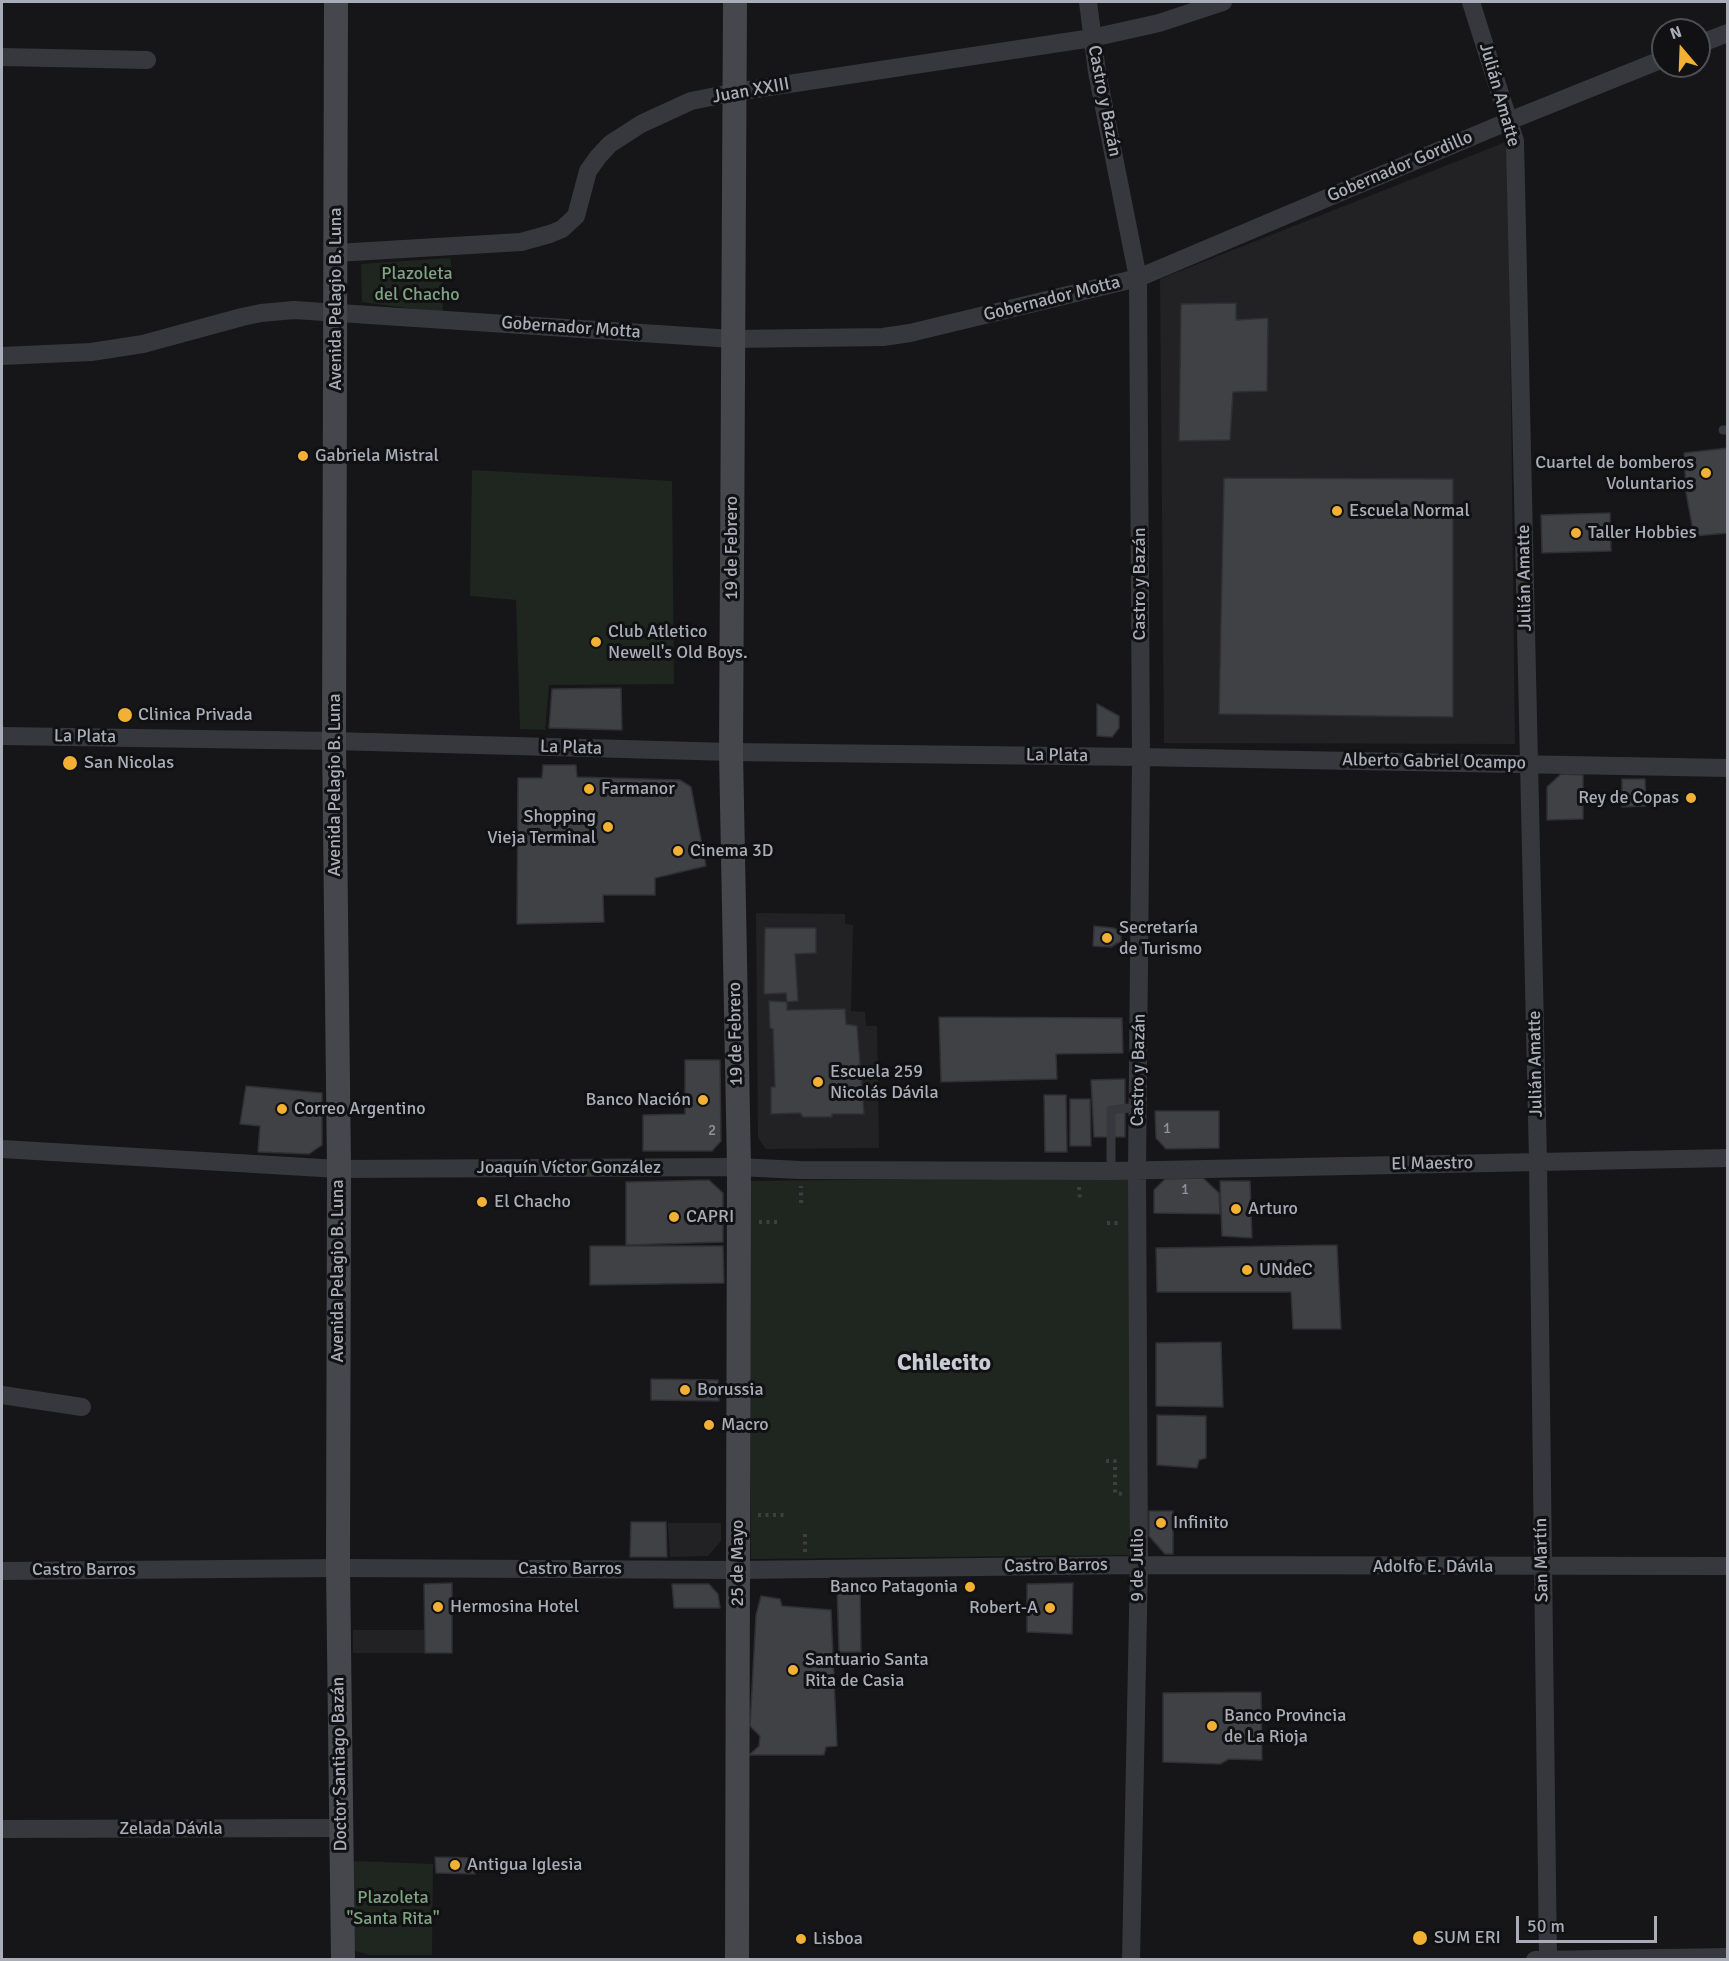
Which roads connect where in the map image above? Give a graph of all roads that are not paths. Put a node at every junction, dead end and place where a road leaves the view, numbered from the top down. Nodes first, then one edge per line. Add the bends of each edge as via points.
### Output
1 (336, 2) edge
2 (735, 2) edge
3 (1088, 2) edge
4 (1223, 2) edge
5 (1471, 2) edge
6 (1728, 33) edge
7 (1092, 38) junction
8 (1711, 40) edge
9 (2, 57) edge
10 (147, 60) dead end
11 (1651, 64) edge
12 (736, 92) junction
13 (1509, 121) junction
14 (336, 253) junction
15 (1138, 278) junction
16 (336, 312) junction
17 (733, 339) junction
18 (2, 356) edge
19 (2, 736) edge
20 (334, 741) junction
21 (732, 752) junction
22 (1141, 757) junction
23 (1529, 764) junction
24 (1728, 768) edge
25 (1138, 1107) junction
26 (2, 1149) edge
27 (1728, 1158) edge
28 (1538, 1161) junction
29 (739, 1167) junction
30 (339, 1169) junction
31 (1137, 1170) junction
32 (1111, 1171) junction
33 (2, 1395) edge
34 (82, 1407) dead end
35 (1139, 1565) junction
36 (1728, 1566) edge
37 (1542, 1567) junction
38 (338, 1568) junction
39 (738, 1570) junction
40 (2, 1571) edge
41 (340, 1828) junction
42 (2, 1829) edge
43 (1728, 1957) edge
44 (343, 1959) edge
45 (737, 1959) edge
46 (1131, 1959) edge
47 (1535, 1959) edge
48 (1548, 1959) edge

1 - 14 main road, Avenida Pelagio B. Luna
2 - 12 main road, 19 de Febrero
3 - 7 street, Castro y Bazán
4 - 7 street, Juan XXIII via 1159,23
5 - 13 street, Julián Amatte
6 - 8 street
7 - 12 street, Juan XXIII
7 - 15 street, Castro y Bazán
9 - 10 street
11 - 13 street, Gobernador Gordillo
12 - 14 street, Juan XXIII via 682,105 610,144 588,171 576,216 550,234 521,242
12 - 17 main road, 19 de Febrero
13 - 15 street, Gobernador Gordillo
13 - 23 street, Julián Amatte via 1515,141
14 - 16 main road, Avenida Pelagio B. Luna
15 - 17 street, Gobernador Motta via 884,337
15 - 22 street, Castro y Bazán
16 - 17 street, Gobernador Motta
16 - 18 street, Gobernador Motta via 261,313 143,344 91,352
16 - 20 main road, Avenida Pelagio B. Luna
17 - 21 main road, 19 de Febrero
19 - 20 street, La Plata
20 - 21 street, La Plata
20 - 30 main road, Avenida Pelagio B. Luna
21 - 22 street, La Plata
21 - 29 main road, 19 de Febrero
22 - 23 street, Alberto Gabriel Ocampo
22 - 25 street, Castro y Bazán
23 - 24 street, Alberto Gabriel Ocampo
23 - 28 street, Julián Amatte
25 - 31 street, Castro y Bazán
25 - 32 lane via 1112,1110
26 - 30 street, Joaquín Víctor González
27 - 28 street, El Maestro
28 - 31 street, El Maestro
28 - 37 street, San Martín
29 - 30 street, Joaquín Víctor González
29 - 32 street, Joaquín Víctor González
29 - 39 main road, 25 de Mayo
30 - 38 main road, Avenida Pelagio B. Luna
31 - 32 street, Joaquín Víctor González
31 - 35 street, 9 de Julio
33 - 34 street
35 - 37 street, Adolfo E. Dávila
35 - 39 street, Castro Barros
35 - 46 street, 9 de Julio
36 - 37 street, Adolfo E. Dávila
37 - 48 street, San Martín
38 - 39 street, Castro Barros
38 - 40 street, Castro Barros
38 - 41 main road, Doctor Santiago Bazán
39 - 45 main road, 25 de Mayo
41 - 42 street, Zelada Dávila
41 - 44 main road, Doctor Santiago Bazán
43 - 48 street
47 - 48 street

